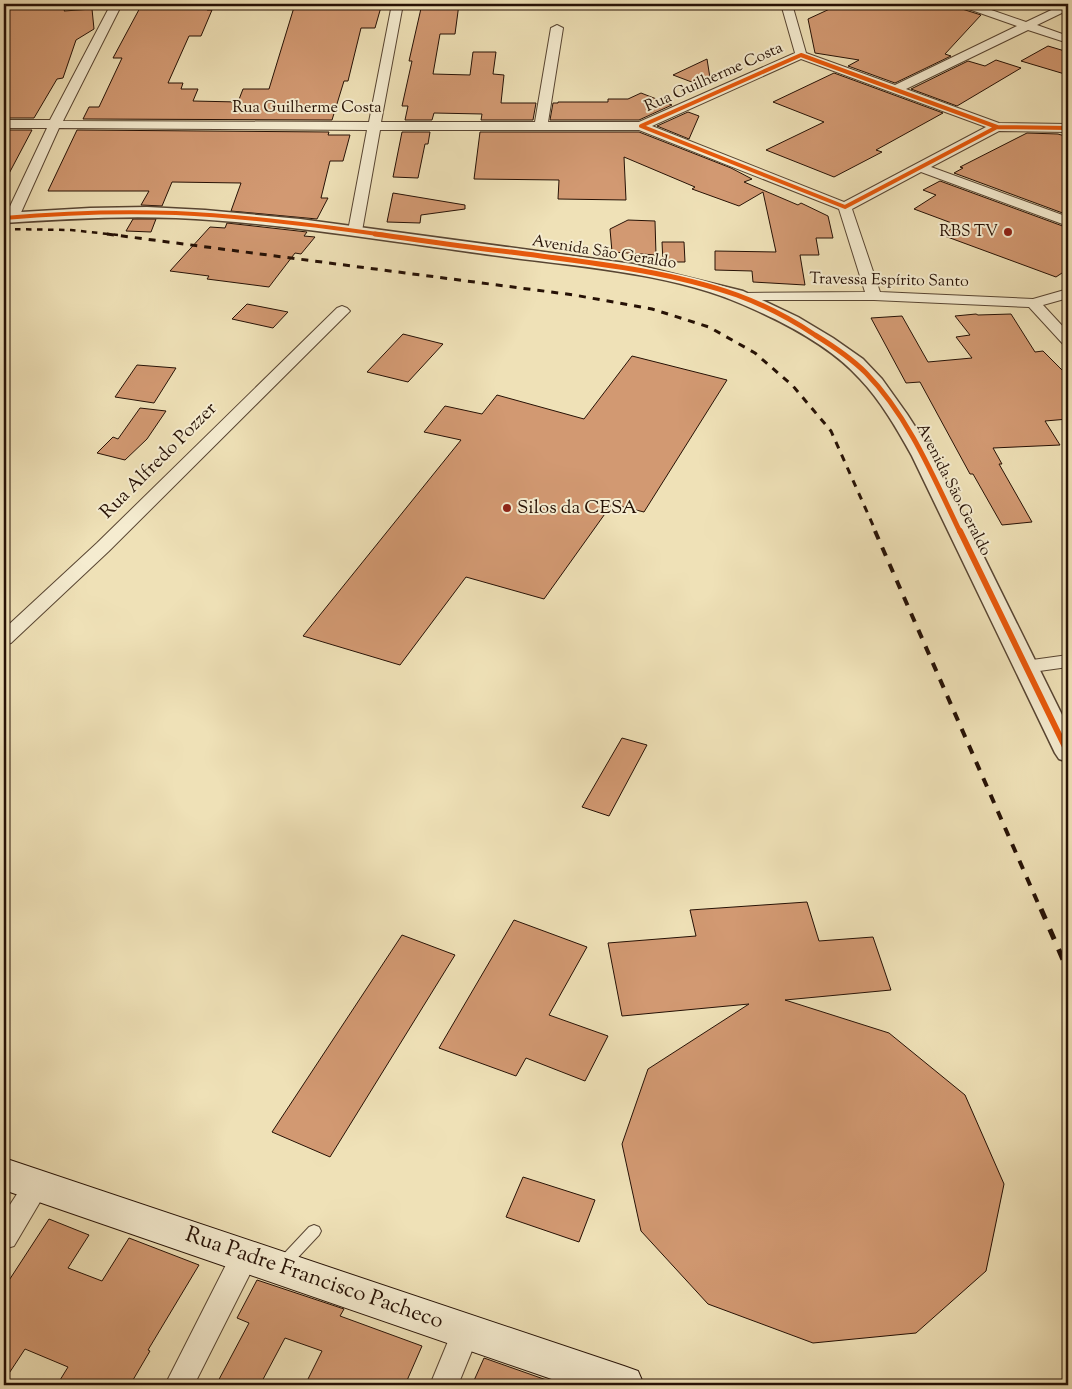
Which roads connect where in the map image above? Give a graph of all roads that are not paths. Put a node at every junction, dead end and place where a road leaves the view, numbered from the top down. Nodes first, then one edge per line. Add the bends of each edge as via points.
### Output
1 (116, 4) edge
2 (397, 4) edge
3 (786, 4) edge
4 (964, 4) edge
5 (1068, 6) edge
6 (1026, 25) junction
7 (557, 28) dead end
8 (1068, 40) edge
9 (801, 55) junction
10 (897, 89) junction
11 (4, 124) edge
12 (55, 124) junction
13 (375, 126) junction
14 (541, 126) junction
15 (641, 126) junction
16 (998, 127) junction
17 (1068, 128) edge
18 (921, 168) junction
19 (845, 207) junction
20 (8, 218) edge
21 (1068, 222) edge
22 (355, 231) junction
23 (1068, 292) edge
24 (874, 296) junction
25 (744, 297) junction
26 (1033, 303) junction
27 (342, 312) dead end
28 (1068, 341) edge
29 (4, 639) edge
30 (1068, 661) edge
31 (1025, 667) junction
32 (1068, 753) edge
33 (20, 1180) edge
34 (314, 1231) dead end
35 (4, 1237) edge
36 (245, 1256) junction
37 (280, 1268) junction
38 (466, 1331) junction
39 (179, 1385) edge
40 (444, 1385) edge
41 (624, 1385) edge

1 - 12 street
2 - 13 street
3 - 9 street
4 - 6 street
5 - 6 street
6 - 8 street
6 - 10 street
7 - 14 street
9 - 10 street, Rua Guilherme Costa
9 - 15 street, Rua Guilherme Costa
10 - 16 street, Rua Guilherme Costa
11 - 12 street, Rua Guilherme Costa
12 - 13 street, Rua Guilherme Costa
12 - 20 street
13 - 14 street, Rua Guilherme Costa
13 - 22 street
14 - 15 street, Rua Guilherme Costa
15 - 19 street, Rua Guilherme Costa
16 - 17 street, Rua Guilherme Costa
16 - 18 street, Rua Guilherme Costa
18 - 19 street, Rua Guilherme Costa
18 - 21 street
19 - 24 street
20 - 22 street, Avenida São Geraldo via 113,213 178,214 231,216
22 - 25 street, Avenida São Geraldo via 626,269 679,278
23 - 26 street, Travessa Espírito Santo
24 - 25 street, Travessa Espírito Santo
24 - 26 street, Travessa Espírito Santo
25 - 31 street, Avenida São Geraldo via 829,344 865,372 898,412 923,456
26 - 28 street
27 - 29 street, Rua Alfredo Pozzer via 103,547
30 - 31 street
31 - 32 street, Avenida São Geraldo
33 - 35 street
33 - 36 main road, Rua Padre Francisco Pacheco
34 - 37 lane
36 - 37 main road, Rua Padre Francisco Pacheco
36 - 39 street
37 - 38 main road, Rua Padre Francisco Pacheco
38 - 40 street
38 - 41 main road, Rua Padre Francisco Pacheco

